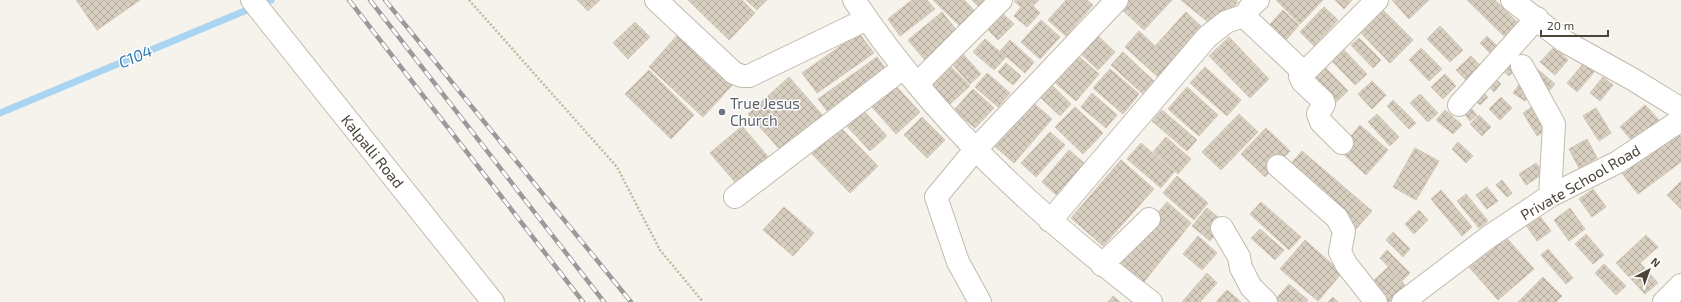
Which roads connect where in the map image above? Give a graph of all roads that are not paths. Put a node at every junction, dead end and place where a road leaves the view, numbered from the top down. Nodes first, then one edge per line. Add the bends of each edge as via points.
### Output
1 (656, 0) edge
2 (854, 0) edge
3 (1001, 0) edge
4 (1118, 0) edge
5 (1377, 0) edge
6 (1512, 0) edge
7 (258, 7) edge
8 (1252, 7) edge
9 (1537, 18) junction
10 (867, 20) junction
11 (1522, 66) dead end
12 (1302, 70) junction
13 (910, 76) junction
14 (1459, 105) dead end
15 (1681, 109) edge
16 (1681, 120) edge
17 (1342, 143) dead end
18 (975, 150) junction
19 (1278, 166) dead end
20 (1550, 196) junction
21 (735, 197) dead end
22 (1149, 219) dead end
23 (1050, 221) junction
24 (1222, 228) dead end
25 (1102, 265) junction
26 (1681, 285) edge
27 (494, 302) edge
28 (980, 302) edge
29 (1151, 302) edge
30 (1266, 302) edge
31 (1376, 302) edge
32 (1403, 302) edge
33 (1664, 302) edge

1 - 10 street via 734,73 742,76 749,76
2 - 10 street
3 - 13 street
4 - 18 street
5 - 12 street via 1306,71
6 - 9 street
7 - 27 street, Kalpalli Road
8 - 12 street via 1248,20
8 - 23 street via 1207,37
9 - 14 street
9 - 15 street via 1564,41
10 - 13 street
11 - 20 street via 1554,124
12 - 17 street via 1302,81 1323,101 1323,107 1318,114 1321,122
13 - 18 street
13 - 21 street
16 - 20 street, Private School Road via 1618,162
18 - 23 street
18 - 28 street via 936,197 958,262
19 - 31 street via 1337,218 1344,231 1340,252 1346,264
20 - 32 street, Private School Road via 1490,236
22 - 25 street
23 - 25 street
24 - 30 street via 1240,257 1241,268 1251,287
25 - 29 street
26 - 33 street

